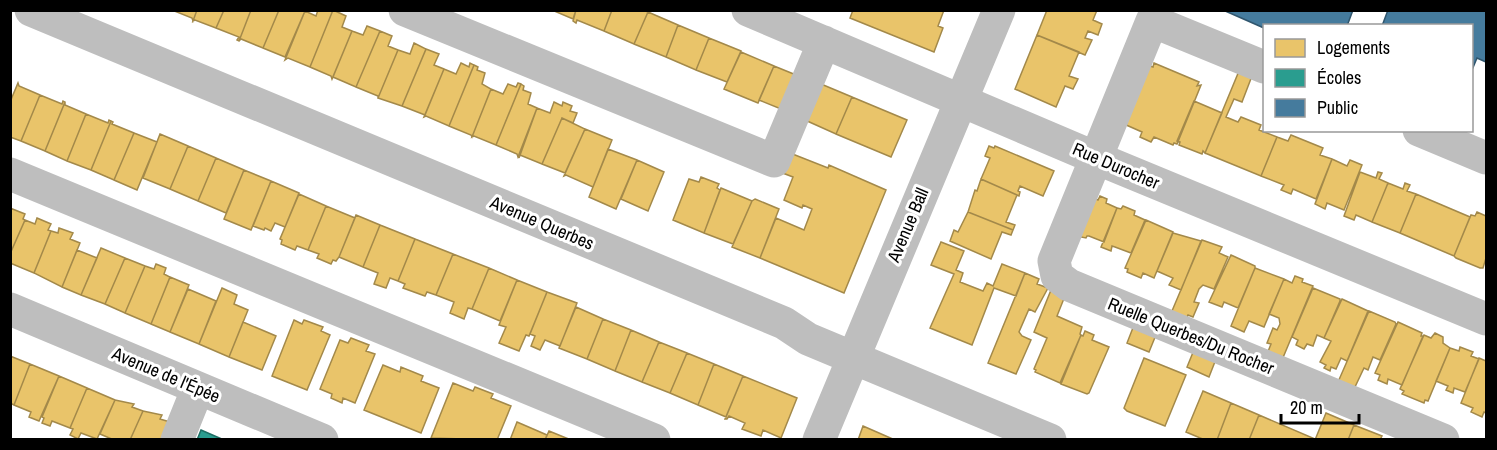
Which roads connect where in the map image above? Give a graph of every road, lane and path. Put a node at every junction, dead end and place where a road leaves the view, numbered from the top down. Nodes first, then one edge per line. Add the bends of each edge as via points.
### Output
1 (405, 10) edge
2 (747, 10) edge
3 (999, 10) edge
4 (42, 13) edge
5 (824, 42) junction
6 (1263, 67) edge
7 (961, 99) junction
8 (1424, 132) edge
9 (1096, 158) junction
10 (1486, 158) edge
11 (10, 174) edge
12 (10, 309) edge
13 (1486, 319) edge
14 (852, 358) junction
15 (198, 388) junction
16 (177, 440) edge
17 (322, 440) edge
18 (654, 440) edge
19 (819, 440) edge
20 (1050, 440) edge
21 (1443, 440) edge

1 - 5 street via 774,161
2 - 5 street, Rue Durocher
3 - 7 street, Avenue Ball
4 - 14 street, Avenue Querbes via 773,319
5 - 7 street, Rue Durocher
6 - 9 street via 1152,21
7 - 9 street, Rue Durocher
7 - 14 street, Avenue Ball
8 - 10 street
9 - 13 street, Rue Durocher
9 - 21 street, Ruelle Querbes/Du Rocher via 1054,261 1057,276 1069,285
11 - 18 street
12 - 15 street, Avenue de l'Épée
14 - 19 street, Avenue Ball
14 - 20 street, Avenue Querbes
15 - 16 street
15 - 17 street, Avenue de l'Épée

